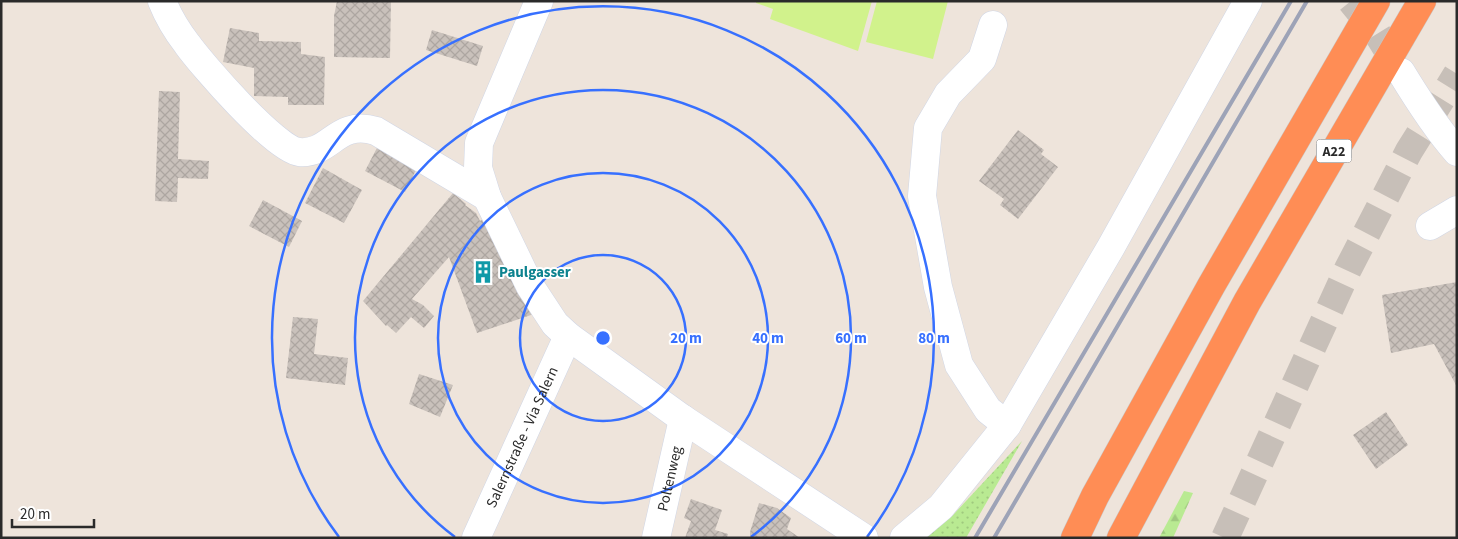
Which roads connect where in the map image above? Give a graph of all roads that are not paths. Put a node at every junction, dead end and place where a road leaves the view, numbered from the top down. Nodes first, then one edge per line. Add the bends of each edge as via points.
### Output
1 (539, 1) edge
2 (1248, 1) edge
3 (1376, 1) edge
4 (1422, 1) edge
5 (164, 6) edge
6 (993, 25) dead end
7 (1402, 72) tunnel mouth
8 (479, 143) junction
9 (1457, 152) edge
10 (440, 168) junction
11 (487, 196) junction
12 (1457, 210) edge
13 (1430, 226) dead end
14 (568, 336) junction
15 (683, 418) junction
16 (1006, 425) junction
17 (476, 538) edge
18 (656, 538) edge
19 (864, 538) edge
20 (904, 538) edge
21 (1075, 538) edge
22 (1121, 538) edge

1 - 8 street
2 - 16 street via 1111,247
3 - 21 highway, A22 via 1210,286
4 - 22 highway, A22 via 1247,302
5 - 10 street via 187,44 235,100 285,147 308,152 345,131 364,127
6 - 16 street via 982,59 948,94 928,128 922,196 938,287 960,365 988,410
7 - 9 street via 1440,134
8 - 10 street
8 - 11 street via 478,168
10 - 11 street
11 - 14 street via 530,286 555,324
12 - 13 street
14 - 15 street
14 - 17 street, Salernstraße - Via Salern
15 - 18 street, Poltenweg
15 - 19 street
16 - 20 street via 941,507

